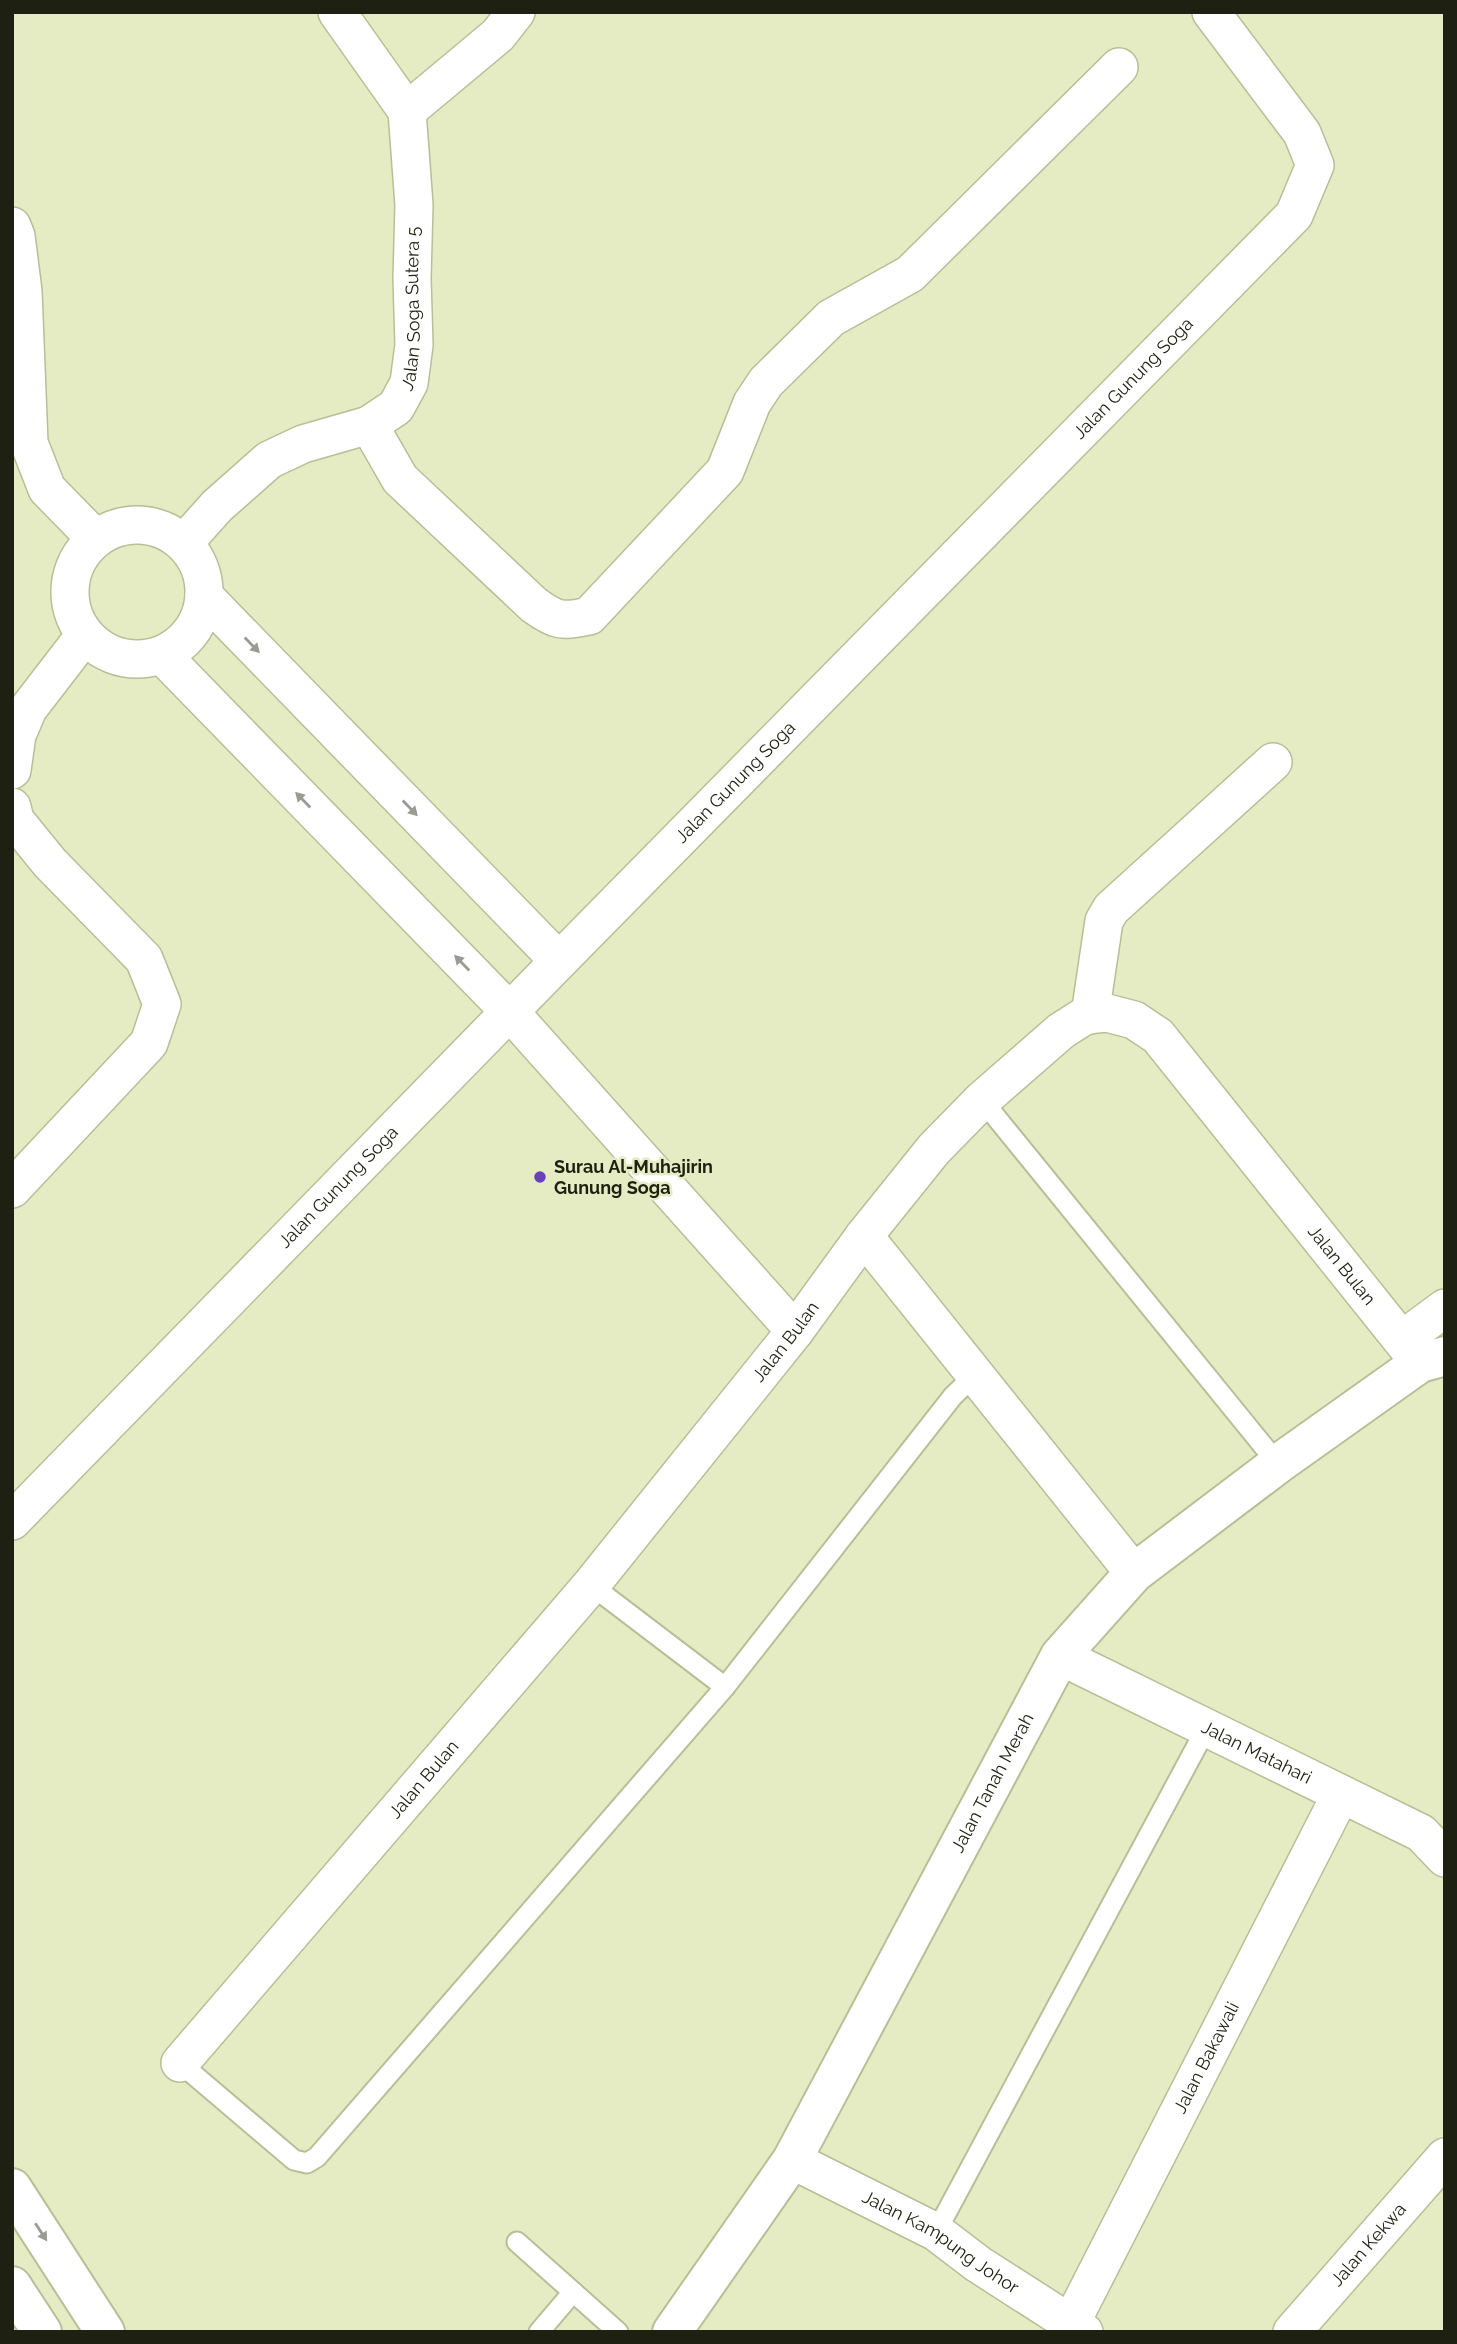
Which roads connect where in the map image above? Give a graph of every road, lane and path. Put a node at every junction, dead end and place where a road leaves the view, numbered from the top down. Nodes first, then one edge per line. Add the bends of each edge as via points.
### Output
1 (337, 12) edge
2 (516, 12) edge
3 (1211, 12) edge
4 (1119, 67) dead end
5 (407, 111) junction
6 (12, 226) edge
7 (369, 425) junction
8 (95, 538) junction
9 (184, 543) junction
10 (204, 596) junction
11 (85, 635) junction
12 (162, 655) junction
13 (1273, 762) dead end
14 (12, 770) edge
15 (12, 807) edge
16 (559, 961) junction
17 (509, 1012) junction
18 (1090, 1015) junction
19 (982, 1100) junction
20 (12, 1189) edge
21 (864, 1236) junction
22 (1445, 1308) edge
23 (795, 1331) junction
24 (1423, 1353) edge
25 (975, 1375) junction
26 (1278, 1464) junction
27 (12, 1521) edge
28 (1134, 1573) junction
29 (591, 1586) junction
30 (1060, 1656) junction
31 (726, 1687) junction
32 (1207, 1727) junction
33 (1341, 1794) junction
34 (1445, 1858) edge
35 (180, 2063) joint
36 (1445, 2157) edge
37 (792, 2160) junction
38 (12, 2188) edge
39 (936, 2232) junction
40 (517, 2242) dead end
41 (12, 2286) edge
42 (573, 2292) junction
43 (1078, 2327) edge
44 (42, 2332) edge
45 (105, 2332) edge
46 (539, 2332) edge
47 (618, 2332) edge
48 (672, 2332) edge
49 (1292, 2332) edge

1 - 5 street
2 - 5 street via 498,35
3 - 16 street, Jalan Gunung Soga via 1302,133 1315,165 1294,215
4 - 7 street via 910,274 831,318 766,382 752,403 725,471 589,616 553,619 534,605 400,479
5 - 7 street, Jalan Soga Sutera 5 via 414,205 414,345 409,383 396,407
6 - 8 street via 23,291 29,443 47,489
7 - 9 street, Jalan Soga Sutera 5 via 303,444 270,460 217,506
8 - 9 street via 112,529 149,525
8 - 11 street via 72,574 69,595
9 - 10 street via 196,558
10 - 12 street via 191,632
10 -> 16 street
11 - 12 street via 100,649 120,657 141,660
11 - 14 street via 28,709 17,735
17 -> 12 street
13 - 18 street via 1111,909 1104,921
15 - 20 street via 15,820 50,863 144,959 162,1004 149,1043
16 - 17 street, Jalan Gunung Soga
17 - 23 street
17 - 27 street, Jalan Gunung Soga
18 - 19 street, Jalan Bulan via 1061,1031
18 - 24 street, Jalan Bulan via 1107,1013 1134,1020 1158,1036
19 - 21 street, Jalan Bulan via 934,1149
19 - 26 lane
21 - 23 street, Jalan Bulan
21 - 25 street
22 - 24 street
23 - 29 street, Jalan Bulan
24 - 26 main road, Jalan Tanah Merah
25 - 28 street
25 - 31 lane via 953,1396
26 - 28 main road, Jalan Tanah Merah
28 - 30 main road, Jalan Tanah Merah
29 - 31 lane
29 - 35 street, Jalan Bulan
30 - 32 street, Jalan Matahari
30 - 37 main road, Jalan Tanah Merah
31 - 35 lane via 317,2157 307,2163 294,2160
32 - 33 street, Jalan Matahari
32 - 39 lane
33 - 34 street, Jalan Matahari via 1421,1833
33 - 43 street, Jalan Bakawali
36 - 49 street, Jalan Kekwa
37 - 39 street, Jalan Kampung Johor
37 - 48 main road, Jalan Tanah Merah
38 -> 45 main road
39 - 43 street, Jalan Kampung Johor
40 - 42 lane
41 - 44 main road
42 - 46 lane
42 - 47 lane

